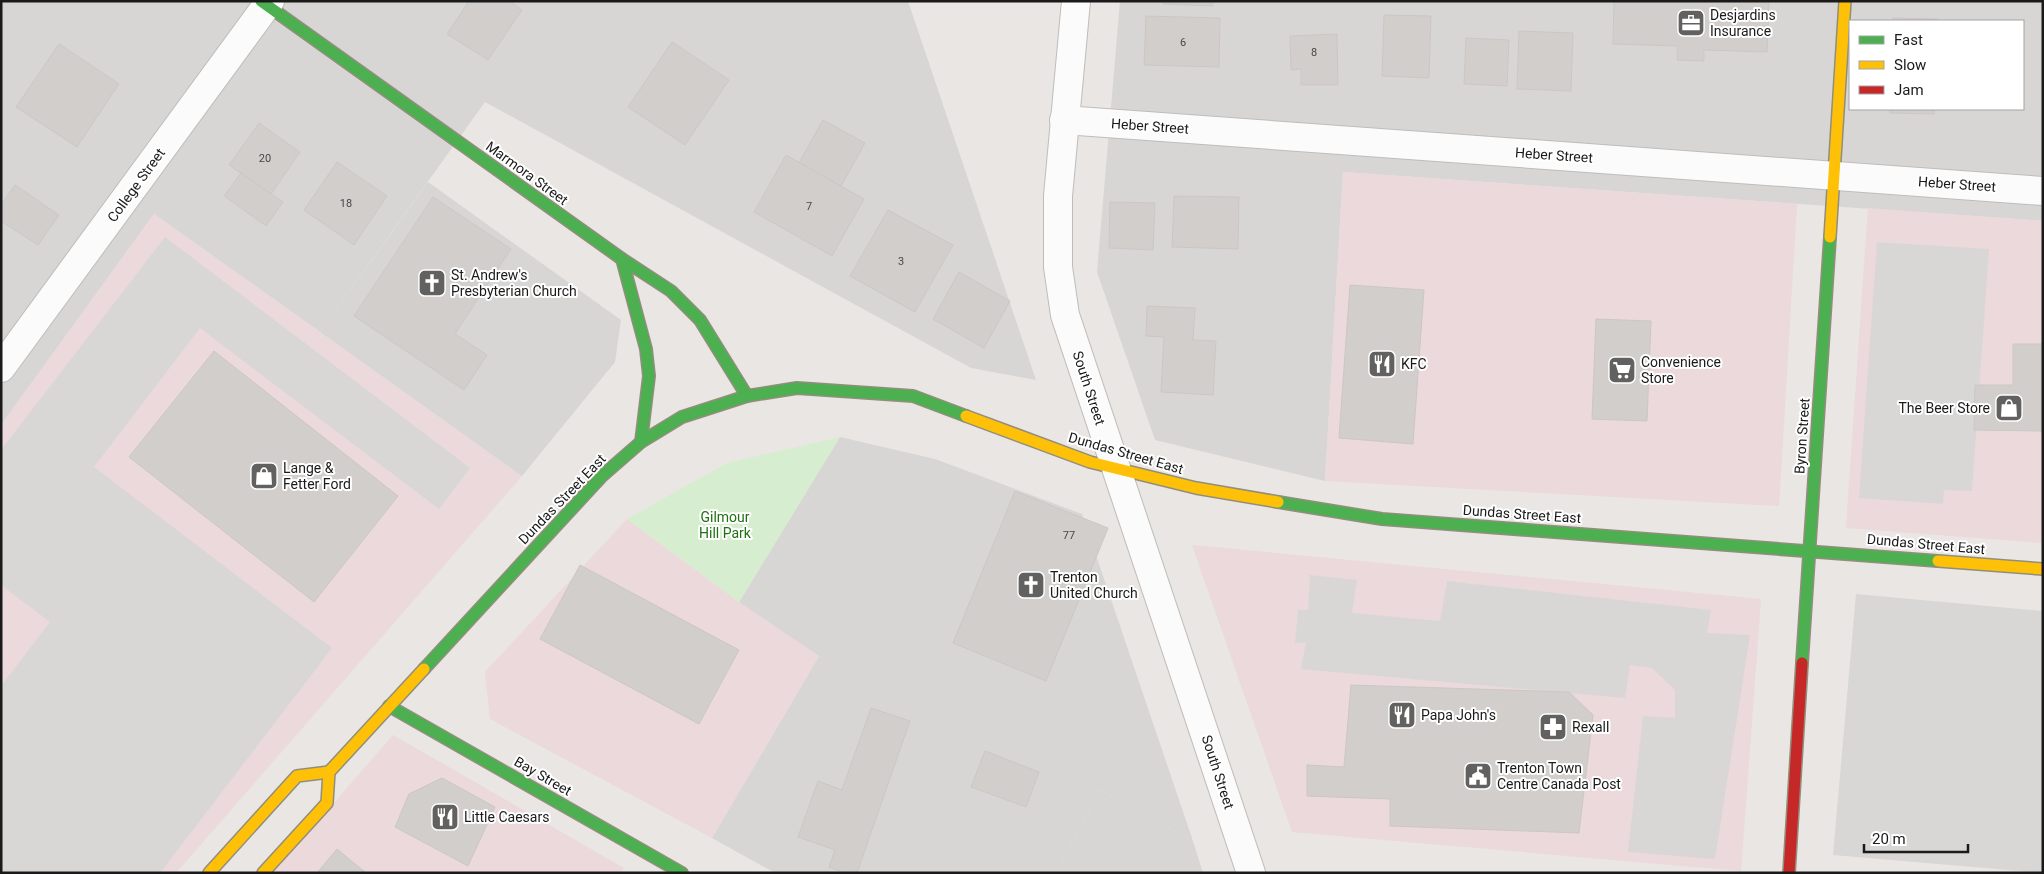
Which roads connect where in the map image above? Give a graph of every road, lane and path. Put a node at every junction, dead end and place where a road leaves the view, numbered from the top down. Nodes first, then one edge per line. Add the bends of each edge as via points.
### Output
1 (1076, 1) edge
2 (1845, 1) edge
3 (267, 3) edge
4 (1064, 120) junction
5 (1834, 174) junction
6 (2043, 191) edge
7 (622, 259) junction
8 (1, 368) edge
9 (747, 396) junction
10 (642, 442) junction
11 (1116, 468) junction
12 (1810, 550) junction
13 (2043, 569) edge
14 (389, 706) junction
15 (329, 772) junction
16 (209, 873) edge
17 (263, 873) edge
18 (682, 873) edge
19 (1251, 873) edge
20 (1789, 873) edge

1 - 4 street, South Street
2 - 5 main road, Byron Street
3 - 7 main road, Marmora Street
3 - 8 street, College Street
4 - 5 street, Heber Street
4 - 11 street, South Street via 1058,196 1058,267 1065,315
5 - 6 street, Heber Street
5 - 12 main road, Byron Street
7 - 9 main road, Marmora Street via 670,292 700,320
7 - 10 main road via 646,348 649,376
9 - 10 main road, Dundas Street East via 682,416
9 - 11 main road, Dundas Street East via 797,388 913,396 1090,462
10 - 14 main road, Dundas Street East via 602,476
11 - 12 main road, Dundas Street East via 1196,488 1382,519
11 - 19 street, South Street
12 - 13 main road, Dundas Street East
12 - 20 main road, Byron Street
14 - 15 main road, Dundas Street East
14 - 18 main road, Bay Street
15 - 16 main road via 297,776
15 - 17 main road via 327,803

